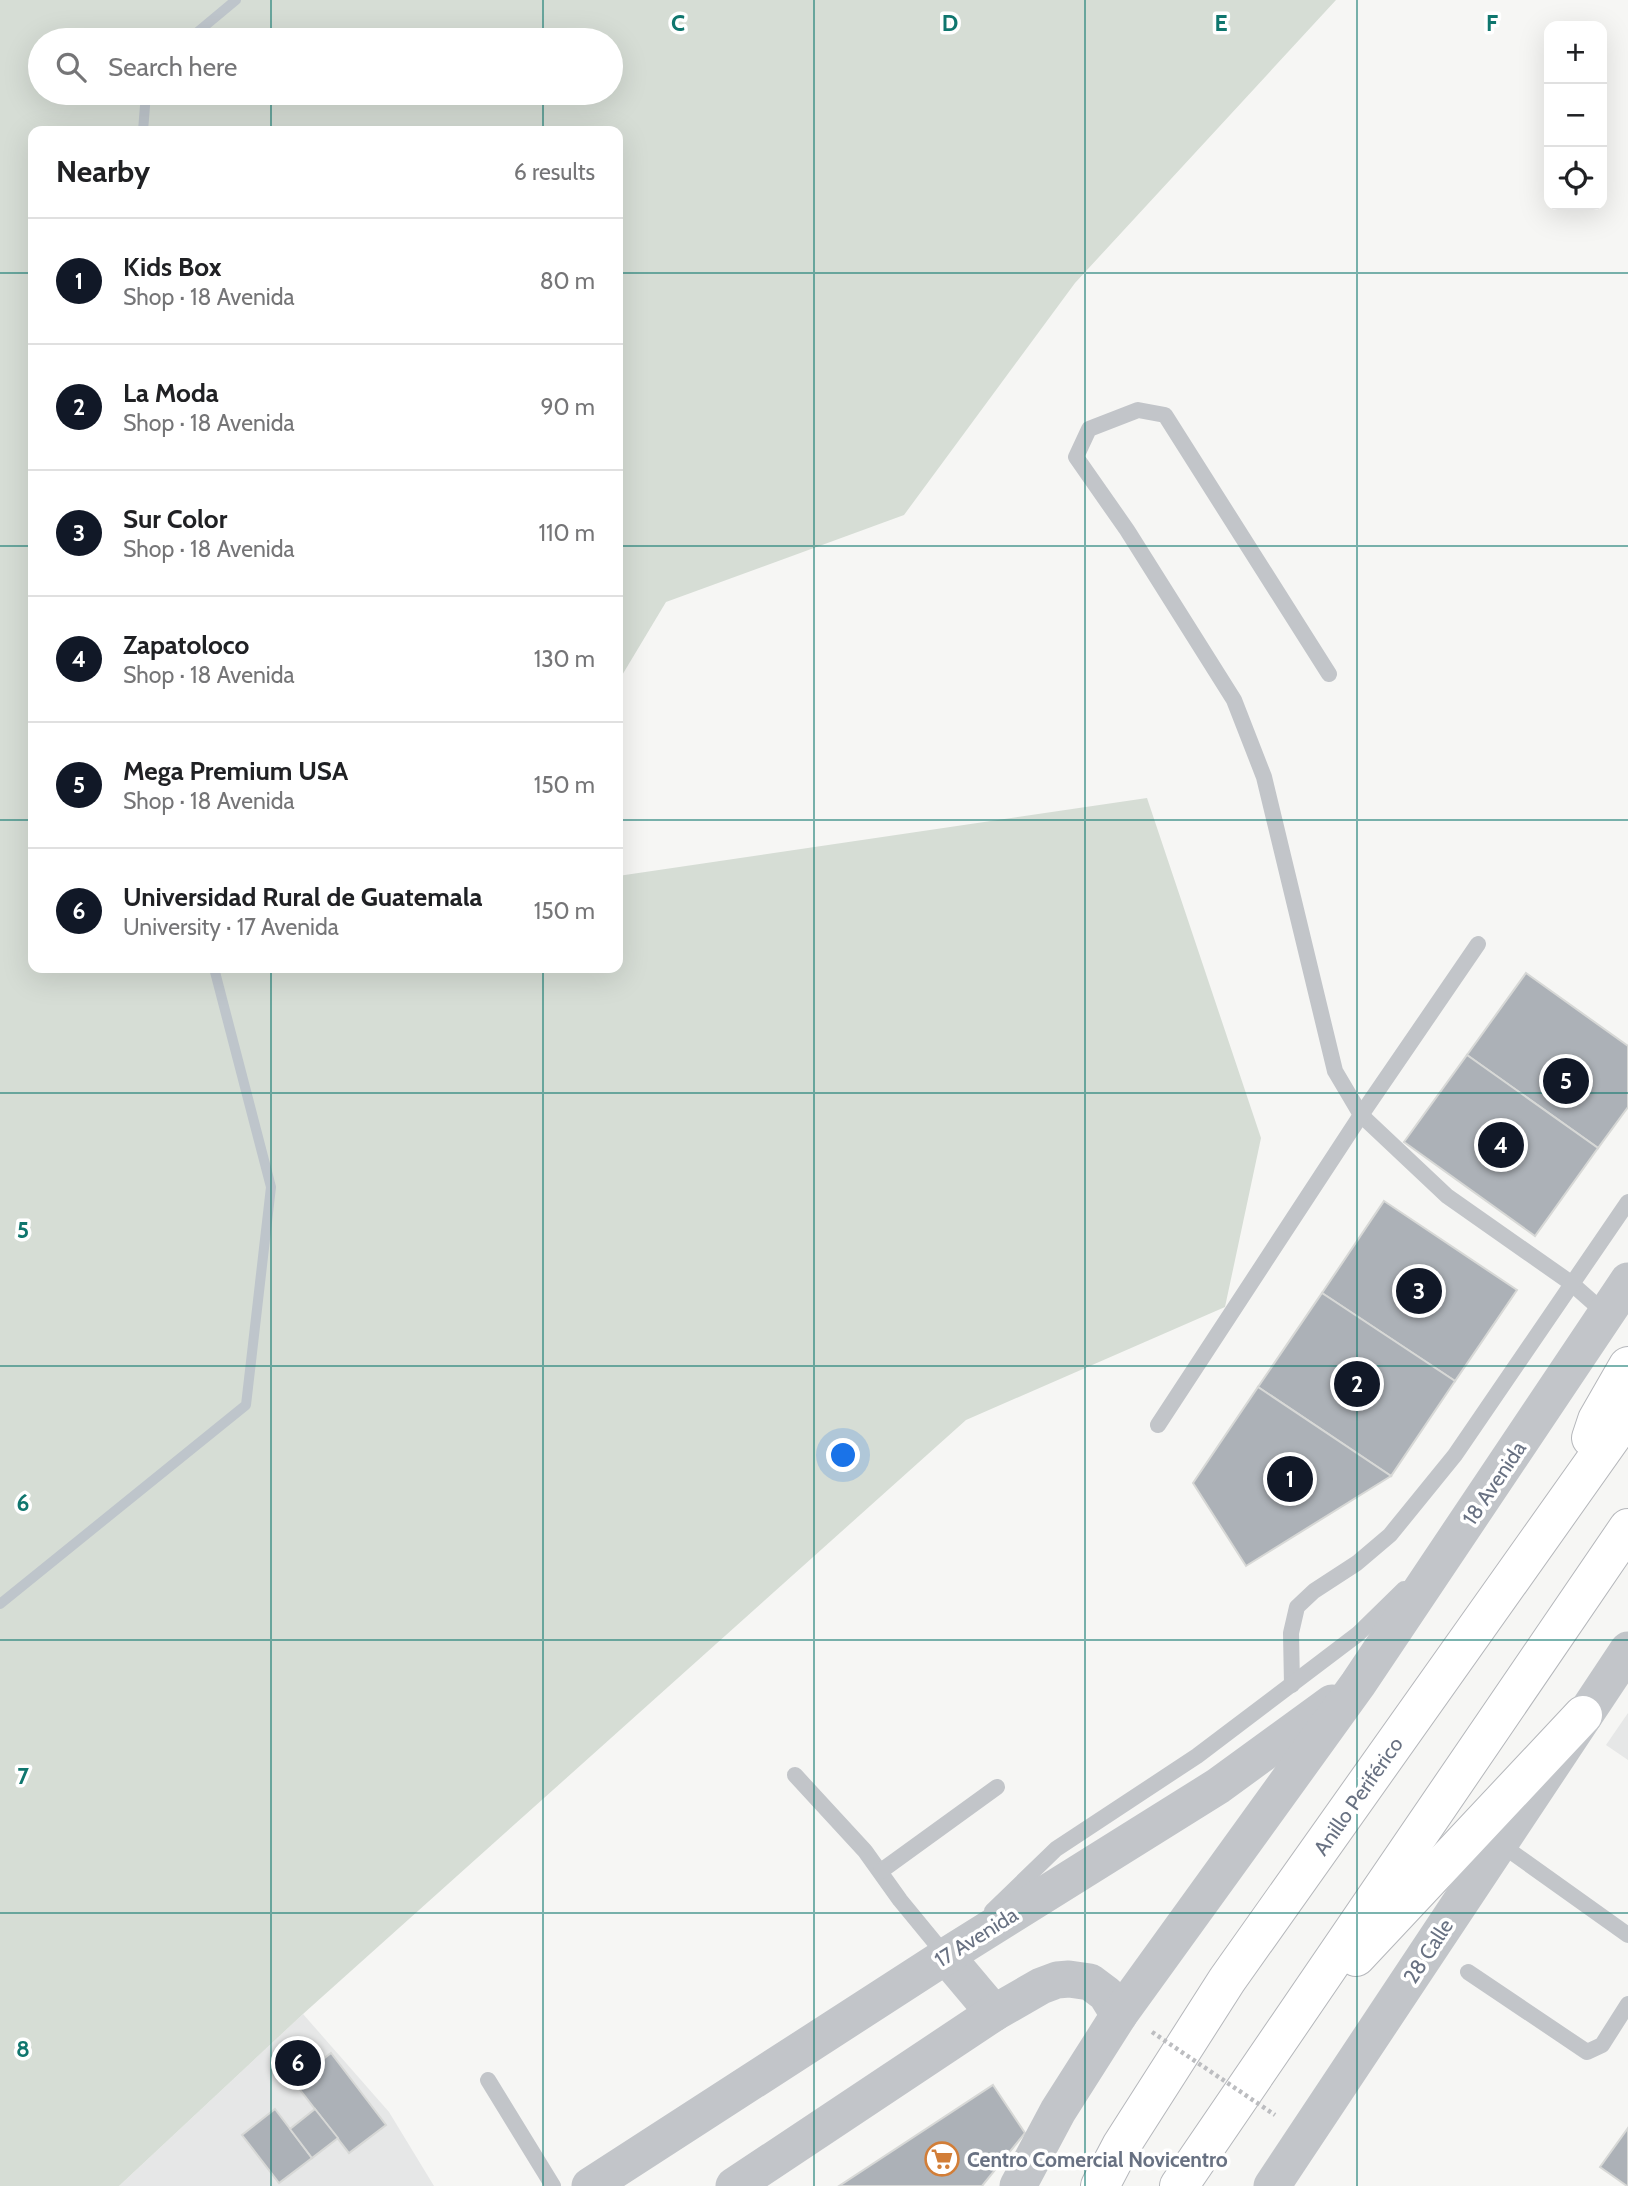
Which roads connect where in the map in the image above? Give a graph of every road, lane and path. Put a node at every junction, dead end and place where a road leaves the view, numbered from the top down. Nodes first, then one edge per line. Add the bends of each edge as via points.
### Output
1 (1329, 674) dead end
2 (1479, 944) dead end
3 (1362, 1115) junction
4 (1628, 1202) edge
5 (1628, 1281) edge
6 (1572, 1283) junction
7 (1606, 1314) junction
8 (1628, 1366) edge
9 (1628, 1414) edge
10 (1158, 1425) dead end
11 (1576, 1488) junction
12 (1628, 1528) edge
13 (1458, 1536) junction
14 (1628, 1650) edge
15 (1358, 1684) junction
16 (1292, 1685) junction
17 (1583, 1714) junction
18 (795, 1775) dead end
19 (997, 1787) dead end
20 (1499, 1843) junction
21 (881, 1871) junction
22 (1628, 1935) edge
23 (946, 1956) junction
24 (1468, 1972) dead end
25 (1628, 2004) edge
26 (994, 2013) junction
27 (1119, 2015) junction
28 (1152, 2032) dead end
29 (1269, 2051) junction
30 (488, 2080) dead end
31 (1275, 2115) dead end
32 (553, 2186) edge
33 (590, 2186) edge
34 (734, 2186) edge
35 (1018, 2186) edge
36 (1100, 2186) edge
37 (1179, 2186) edge
38 (1272, 2186) edge

1 - 3 lane via 1165,415 1138,410 1089,429 1076,457 1234,700 1264,777 1335,1071
2 - 3 lane
3 - 6 lane via 1447,1196
3 - 10 lane
4 - 6 lane
5 - 7 street, 18 Avenida
6 - 7 lane
6 - 16 lane via 1455,1455 1390,1535 1297,1607 1291,1633
7 - 13 street, 18 Avenida
8 - 11 highway via 1597,1420
9 - 11 highway, Anillo Periférico
11 - 36 highway, Anillo Periférico via 1227,1980
12 - 29 highway
13 - 15 street, 18 Avenida
13 - 16 lane via 1358,1634
14 - 17 street
15 - 23 street, 17 Avenida via 1218,1786
15 - 27 street
16 - 23 lane via 1197,1756 1056,1849
17 - 20 street, 28 Calle
17 - 29 highway
18 - 21 lane
19 - 21 lane
20 - 22 lane
20 - 38 street, 28 Calle
21 - 23 lane
23 - 26 street
23 - 33 street, 17 Avenida
24 - 25 lane via 1587,2052 1602,2045
26 - 27 street via 1041,1986 1079,1979 1106,1994
26 - 34 street
27 - 35 street via 1058,2111
28 - 31 path, bridge
29 - 37 highway
30 - 32 lane

